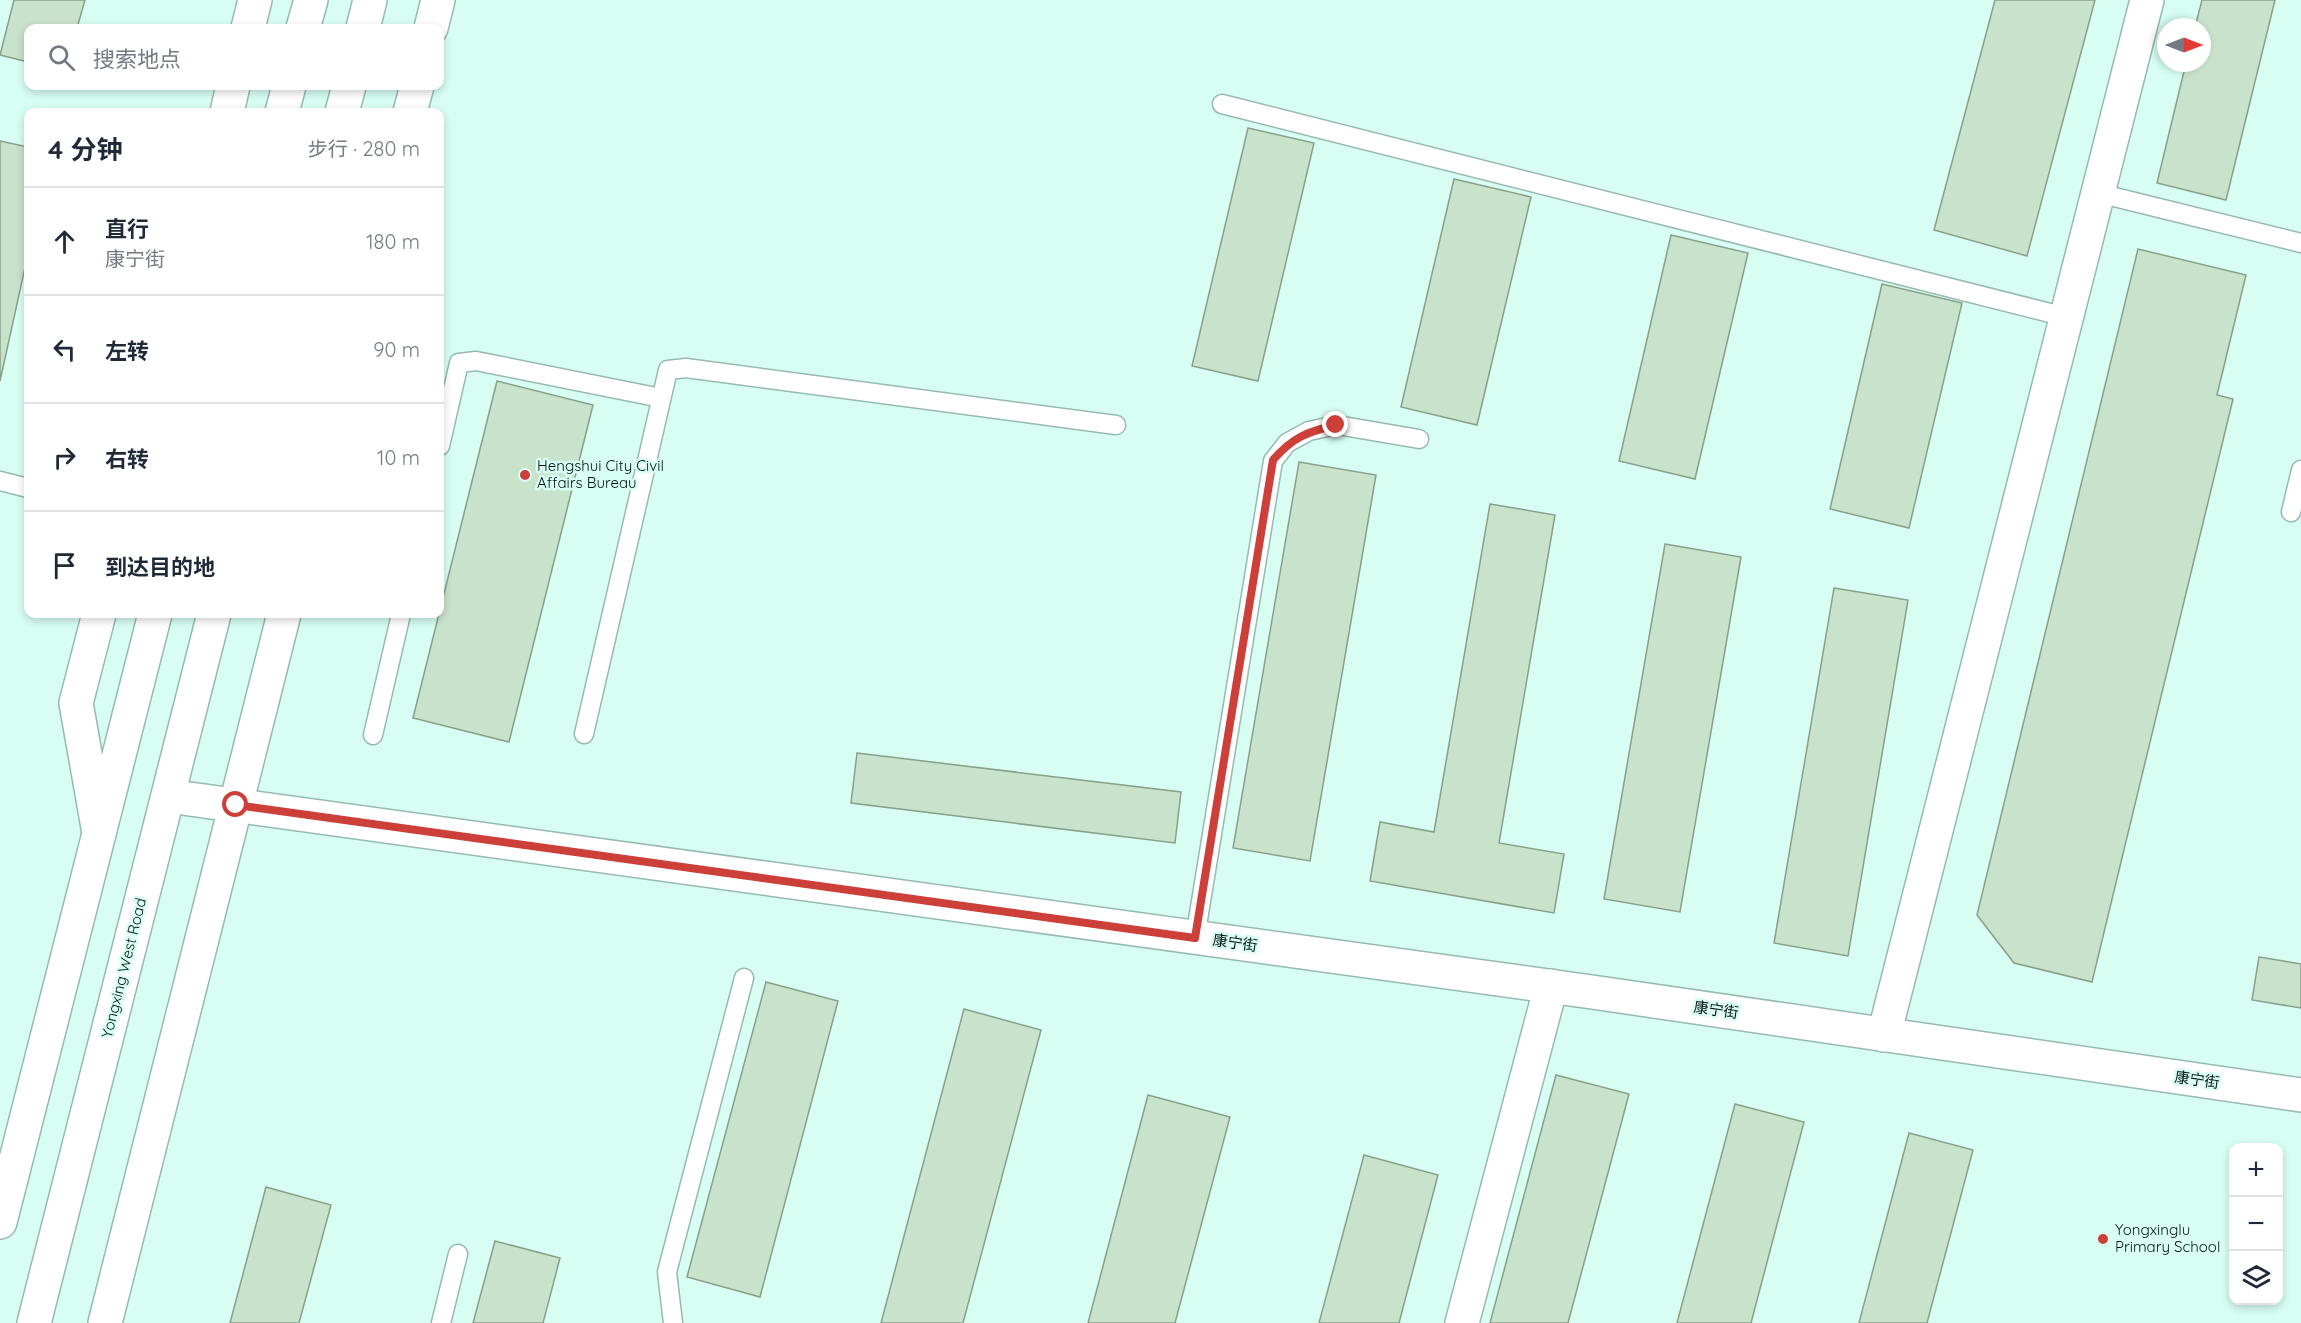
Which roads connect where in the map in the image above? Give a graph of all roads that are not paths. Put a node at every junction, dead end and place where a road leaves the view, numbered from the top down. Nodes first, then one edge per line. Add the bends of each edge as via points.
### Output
1 (255, 0) edge
2 (311, 0) edge
3 (370, 0) edge
4 (438, 0) edge
5 (2147, 0) edge
6 (249, 24) edge
7 (304, 24) edge
8 (364, 24) edge
9 (432, 24) edge
10 (232, 90) edge
11 (288, 90) edge
12 (348, 90) edge
13 (416, 90) edge
14 (1222, 104) dead end
15 (227, 108) edge
16 (283, 108) edge
17 (343, 108) edge
18 (411, 108) edge
19 (2098, 193) junction
20 (2301, 243) edge
21 (2066, 317) junction
22 (661, 398) junction
23 (1116, 425) dead end
24 (444, 429) edge
25 (1419, 439) dead end
26 (2301, 470) edge
27 (0, 481) edge
28 (24, 487) edge
29 (2291, 512) dead end
30 (98, 618) edge
31 (154, 618) edge
32 (213, 618) edge
33 (283, 618) edge
34 (400, 618) edge
35 (584, 734) dead end
36 (373, 735) dead end
37 (168, 796) junction
38 (236, 805) junction
39 (99, 833) junction
40 (1195, 938) junction
41 (744, 978) dead end
42 (1551, 986) junction
43 (1884, 1035) junction
44 (2301, 1095) edge
45 (0, 1222) edge
46 (458, 1254) dead end
47 (34, 1323) edge
48 (105, 1323) edge
49 (441, 1323) edge
50 (673, 1323) edge
51 (1462, 1323) edge

1 - 6 street
2 - 7 street
3 - 8 street
4 - 9 street
5 - 19 street
10 - 15 street
11 - 16 street
12 - 17 street
13 - 18 street
14 - 21 lane
19 - 20 lane
19 - 21 street
21 - 43 street
22 - 23 lane via 668,370 686,368
22 - 24 lane via 476,361 459,363
22 - 35 lane
25 - 40 lane via 1336,425 1310,431 1287,443 1273,460
26 - 29 lane
27 - 28 lane
30 - 39 street via 76,703
31 - 39 street
32 - 37 street, Yongxing West Road
33 - 38 street
34 - 36 lane
37 - 38 street, 康宁街
37 - 47 street, Yongxing West Road
38 - 40 street, 康宁街
38 - 48 street
39 - 45 street
40 - 42 street, 康宁街
41 - 50 lane via 667,1272
42 - 43 street, 康宁街
42 - 51 street
43 - 44 street, 康宁街
46 - 49 lane

